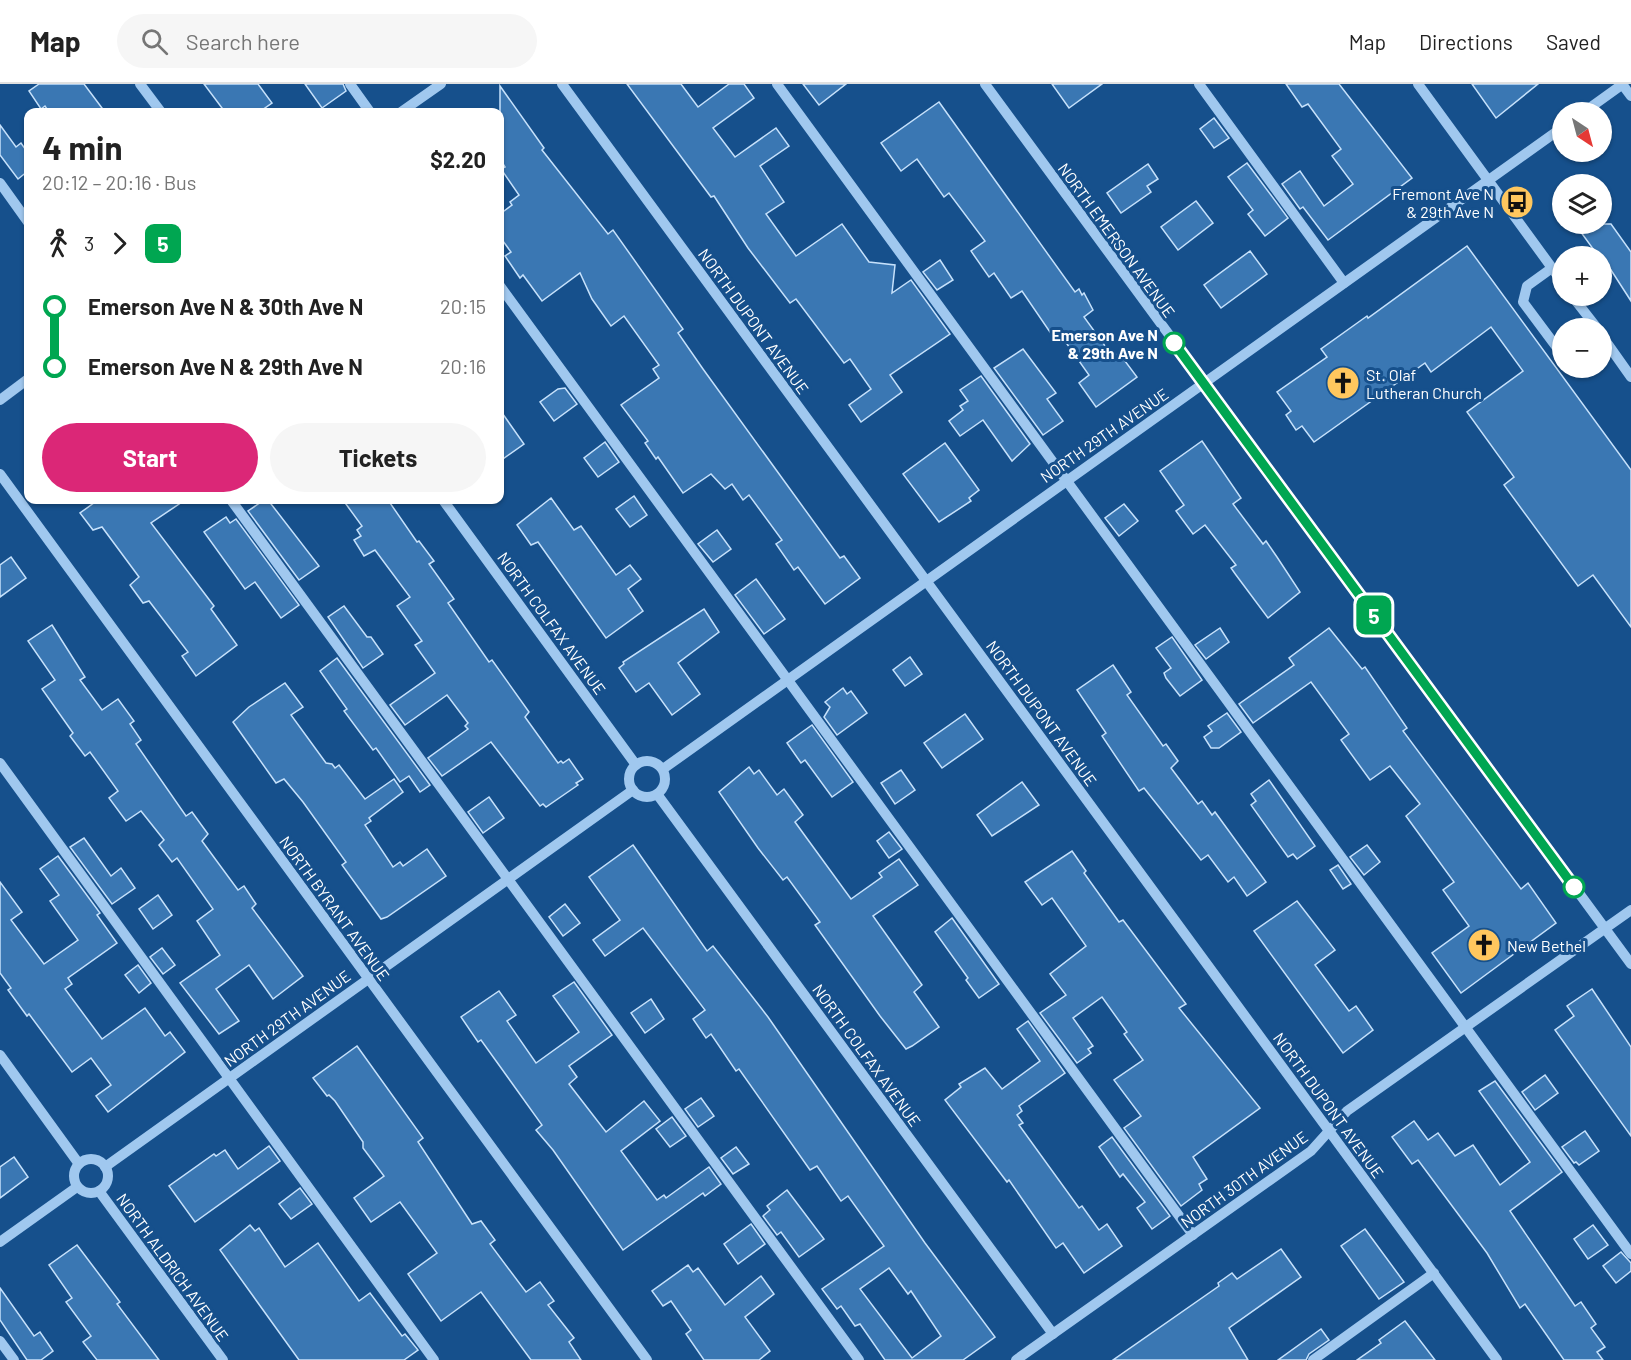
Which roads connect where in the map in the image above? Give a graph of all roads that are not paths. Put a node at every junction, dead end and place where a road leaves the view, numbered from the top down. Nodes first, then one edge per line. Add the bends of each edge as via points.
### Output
1 (140, 84) edge
2 (350, 84) edge
3 (441, 84) edge
4 (562, 84) edge
5 (777, 84) edge
6 (985, 84) edge
7 (1199, 84) edge
8 (1418, 84) edge
9 (1623, 84) edge
10 (1631, 96) edge
11 (1598, 102) edge
12 (158, 108) edge
13 (367, 108) edge
14 (407, 108) edge
15 (1552, 135) edge
16 (1489, 180) junction
17 (0, 183) edge
18 (24, 216) edge
19 (1552, 268) joint
20 (1344, 283) junction
21 (504, 291) edge
22 (1580, 306) edge
23 (1589, 318) edge
24 (1552, 341) edge
25 (1612, 350) edge
26 (1631, 377) edge
27 (24, 382) edge
28 (1203, 383) junction
29 (0, 400) edge
30 (0, 474) edge
31 (1067, 480) junction
32 (234, 504) edge
33 (446, 504) edge
34 (927, 580) junction
35 (787, 679) junction
36 (0, 763) edge
37 (636, 765) junction
38 (663, 769) junction
39 (633, 790) junction
40 (657, 794) junction
41 (507, 879) junction
42 (1631, 910) edge
43 (1605, 929) junction
44 (1631, 964) edge
45 (368, 978) junction
46 (1466, 1026) junction
47 (0, 1055) edge
48 (228, 1079) junction
49 (1329, 1132) junction
50 (79, 1164) junction
51 (105, 1167) junction
52 (77, 1187) junction
53 (99, 1191) junction
54 (1193, 1235) junction
55 (0, 1242) edge
56 (1631, 1254) edge
57 (1434, 1273) junction
58 (1053, 1334) junction
59 (0, 1341) edge
60 (14, 1360) edge
61 (223, 1360) edge
62 (434, 1360) edge
63 (647, 1360) edge
64 (859, 1360) edge
65 (1016, 1360) edge
66 (1313, 1360) edge
67 (1497, 1360) edge

1 - 12 street
2 - 13 street
3 - 14 street
4 - 34 street, NORTH DUPONT AVENUE
5 - 31 street
6 - 28 street, NORTH EMERSON AVENUE
7 - 20 street
8 - 16 street
9 - 10 street
9 - 11 street
15 - 16 street, NORTH 29TH AVENUE
16 - 19 street
16 - 20 street, NORTH 29TH AVENUE
17 - 18 street
19 - 24 street via 1527,286 1523,302
20 - 28 street, NORTH 29TH AVENUE
21 - 35 street
22 - 23 street
25 - 26 street
27 - 29 street
28 - 31 street, NORTH 29TH AVENUE
28 - 43 street, NORTH EMERSON AVENUE
30 - 45 street, NORTH BYRANT AVENUE
31 - 34 street, NORTH 29TH AVENUE
31 - 46 street
32 - 41 street
33 - 37 street, NORTH COLFAX AVENUE
34 - 35 street, NORTH 29TH AVENUE
34 - 49 street, NORTH DUPONT AVENUE
35 - 38 street, NORTH 29TH AVENUE
35 - 54 street
36 - 48 street
37 - 38 street via 653,762
37 - 39 street via 629,780
38 - 40 street via 664,785
39 - 40 street via 647,797
39 - 41 street, NORTH 29TH AVENUE
40 - 58 street, NORTH COLFAX AVENUE
41 - 45 street, NORTH 29TH AVENUE
41 - 64 street
42 - 43 street, NORTH 30TH AVENUE
43 - 44 street, NORTH EMERSON AVENUE
43 - 46 street, NORTH 30TH AVENUE
45 - 48 street, NORTH 29TH AVENUE
45 - 63 street, NORTH BYRANT AVENUE
46 - 49 street, NORTH 30TH AVENUE via 1347,1110
46 - 56 street
47 - 50 street
48 - 51 street, NORTH 29TH AVENUE
48 - 62 street
49 - 54 street, NORTH 30TH AVENUE via 1311,1152
49 - 57 street, NORTH DUPONT AVENUE
50 - 51 street via 96,1160
50 - 52 street via 74,1177
51 - 53 street via 107,1183
52 - 53 street via 85,1192
52 - 55 street
53 - 61 street, NORTH ALDRICH AVENUE
54 - 58 street, NORTH 30TH AVENUE
57 - 66 street
57 - 67 street, NORTH DUPONT AVENUE
58 - 65 street, NORTH 30TH AVENUE
59 - 60 street

